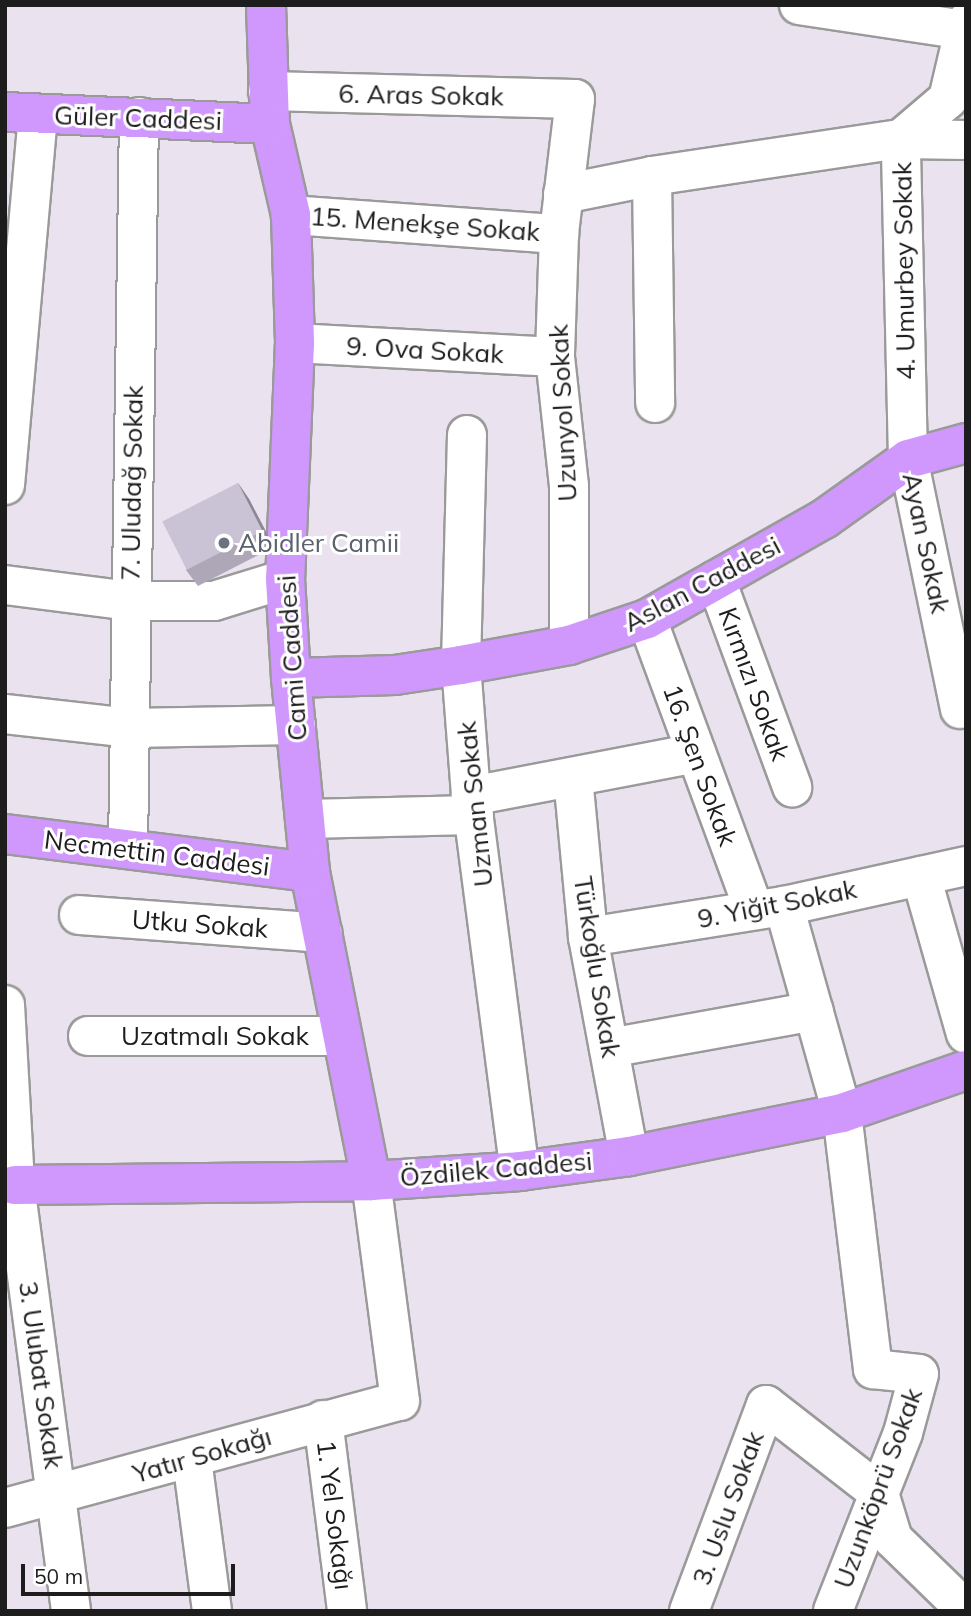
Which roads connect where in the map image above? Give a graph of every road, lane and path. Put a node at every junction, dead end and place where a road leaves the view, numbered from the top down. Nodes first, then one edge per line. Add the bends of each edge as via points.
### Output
1 (266, 5) edge
2 (799, 5) edge
3 (965, 26) edge
4 (575, 99) joint
5 (269, 107) junction
6 (22, 113) edge
7 (139, 117) junction
8 (901, 139) junction
9 (966, 140) edge
10 (652, 176) junction
11 (563, 194) junction
12 (291, 215) junction
13 (559, 234) junction
14 (295, 343) junction
15 (555, 357) junction
16 (655, 403) dead end
17 (467, 435) dead end
18 (966, 443) edge
19 (908, 459) junction
20 (5, 485) edge
21 (285, 579) junction
22 (716, 580) junction
23 (5, 585) edge
24 (130, 601) junction
25 (647, 619) junction
26 (569, 645) junction
27 (461, 665) junction
28 (292, 678) junction
29 (960, 709) dead end
30 (5, 714) edge
31 (296, 725) junction
32 (129, 728) junction
33 (696, 753) junction
34 (573, 777) junction
35 (792, 787) dead end
36 (473, 806) junction
37 (305, 819) junction
38 (5, 834) edge
39 (128, 849) junction
40 (966, 866) edge
41 (310, 872) junction
42 (921, 876) junction
43 (769, 908) junction
44 (79, 915) dead end
45 (322, 933) junction
46 (588, 937) junction
47 (5, 1005) edge
48 (814, 1011) junction
49 (966, 1034) edge
50 (88, 1036) dead end
51 (342, 1036) junction
52 (609, 1048) junction
53 (966, 1070) edge
54 (842, 1113) junction
55 (629, 1156) junction
56 (520, 1171) junction
57 (371, 1181) junction
58 (15, 1185) junction
59 (323, 1420) junction
60 (192, 1459) junction
61 (879, 1493) junction
62 (57, 1494) junction
63 (5, 1508) edge
64 (964, 1608) edge
65 (71, 1611) edge
66 (212, 1611) edge
67 (347, 1611) edge
68 (690, 1611) edge
69 (833, 1611) edge

1 - 5 main road, Cami Caddesi
2 - 3 street
3 - 8 street, 4. Umurbey Sokak via 948,99
4 - 5 street, 6. Aras Sokak
4 - 11 street, Uzunyol Sokak
5 - 7 main road, Güler Caddesi
5 - 12 main road, Cami Caddesi
6 - 7 main road, Güler Caddesi
6 - 20 street
7 - 24 street, 7. Uludağ Sokak
8 - 9 street
8 - 10 street
8 - 19 street, 4. Umurbey Sokak
10 - 11 street
10 - 16 street
11 - 13 street, Uzunyol Sokak
12 - 13 street, 15. Menekşe Sokak
12 - 14 main road, Cami Caddesi
13 - 15 street, Uzunyol Sokak
14 - 15 street, 9. Ova Sokak
14 - 21 main road, Cami Caddesi
15 - 26 street, Uzunyol Sokak via 569,486
17 - 27 street, Uzman Sokak
18 - 19 main road, Aslan Caddesi
19 - 22 main road, Aslan Caddesi via 824,519
19 - 29 street, Ayan Sokak
21 - 24 street via 214,601
21 - 28 main road, Cami Caddesi
22 - 25 main road, Aslan Caddesi
22 - 35 street, Kırmızı Sokak
23 - 24 street
24 - 32 street, 7. Uludağ Sokak
25 - 26 main road, Aslan Caddesi
25 - 33 street, 16. Şen Sokak
26 - 27 main road, Aslan Caddesi
27 - 28 main road, Aslan Caddesi via 395,675
27 - 36 street, Uzman Sokak
28 - 31 main road, Cami Caddesi
30 - 32 street
31 - 32 street
31 - 37 main road, Cami Caddesi
32 - 39 street, 7. Uludağ Sokak
33 - 34 street
33 - 43 street, 16. Şen Sokak
34 - 36 street
34 - 46 street, Türkoğlu Sokak
36 - 37 street
36 - 56 street, Uzman Sokak
37 - 41 main road, Cami Caddesi
38 - 39 main road, Necmettin Caddesi
39 - 41 main road, Necmettin Caddesi
40 - 42 street, 9. Yiğit Sokak
41 - 45 main road, Cami Caddesi
42 - 43 street, 9. Yiğit Sokak
42 - 49 street
43 - 46 street, 9. Yiğit Sokak
43 - 48 street, 16. Şen Sokak
44 - 45 street, Utku Sokak
45 - 51 main road, Cami Caddesi
46 - 52 street, Türkoğlu Sokak
47 - 58 street, 3. Ulubat Sokak
48 - 52 street
48 - 54 street, 16. Şen Sokak
50 - 51 street, Uzatmalı Sokak
51 - 57 main road, Cami Caddesi
52 - 55 street, Türkoğlu Sokak
53 - 54 main road, Özdilek Caddesi
54 - 55 main road, Özdilek Caddesi
54 - 61 street, Uzunköprü Sokak via 873,1369 919,1374 903,1433
55 - 56 main road, Özdilek Caddesi
56 - 57 main road, Özdilek Caddesi
57 - 58 main road, Özdilek Caddesi
57 - 59 street, Yatır Sokağı via 400,1401
58 - 62 street, 3. Ulubat Sokak
59 - 60 street, Yatır Sokağı
59 - 67 street, 1. Yel Sokağı
60 - 62 street, Yatır Sokağı
60 - 66 street
61 - 64 street via 893,1539
61 - 68 street, 3. Uslu Sokak via 766,1405
61 - 69 street, Uzunköprü Sokak
62 - 63 street, Yatır Sokağı
62 - 65 street, 3. Ulubat Sokak

